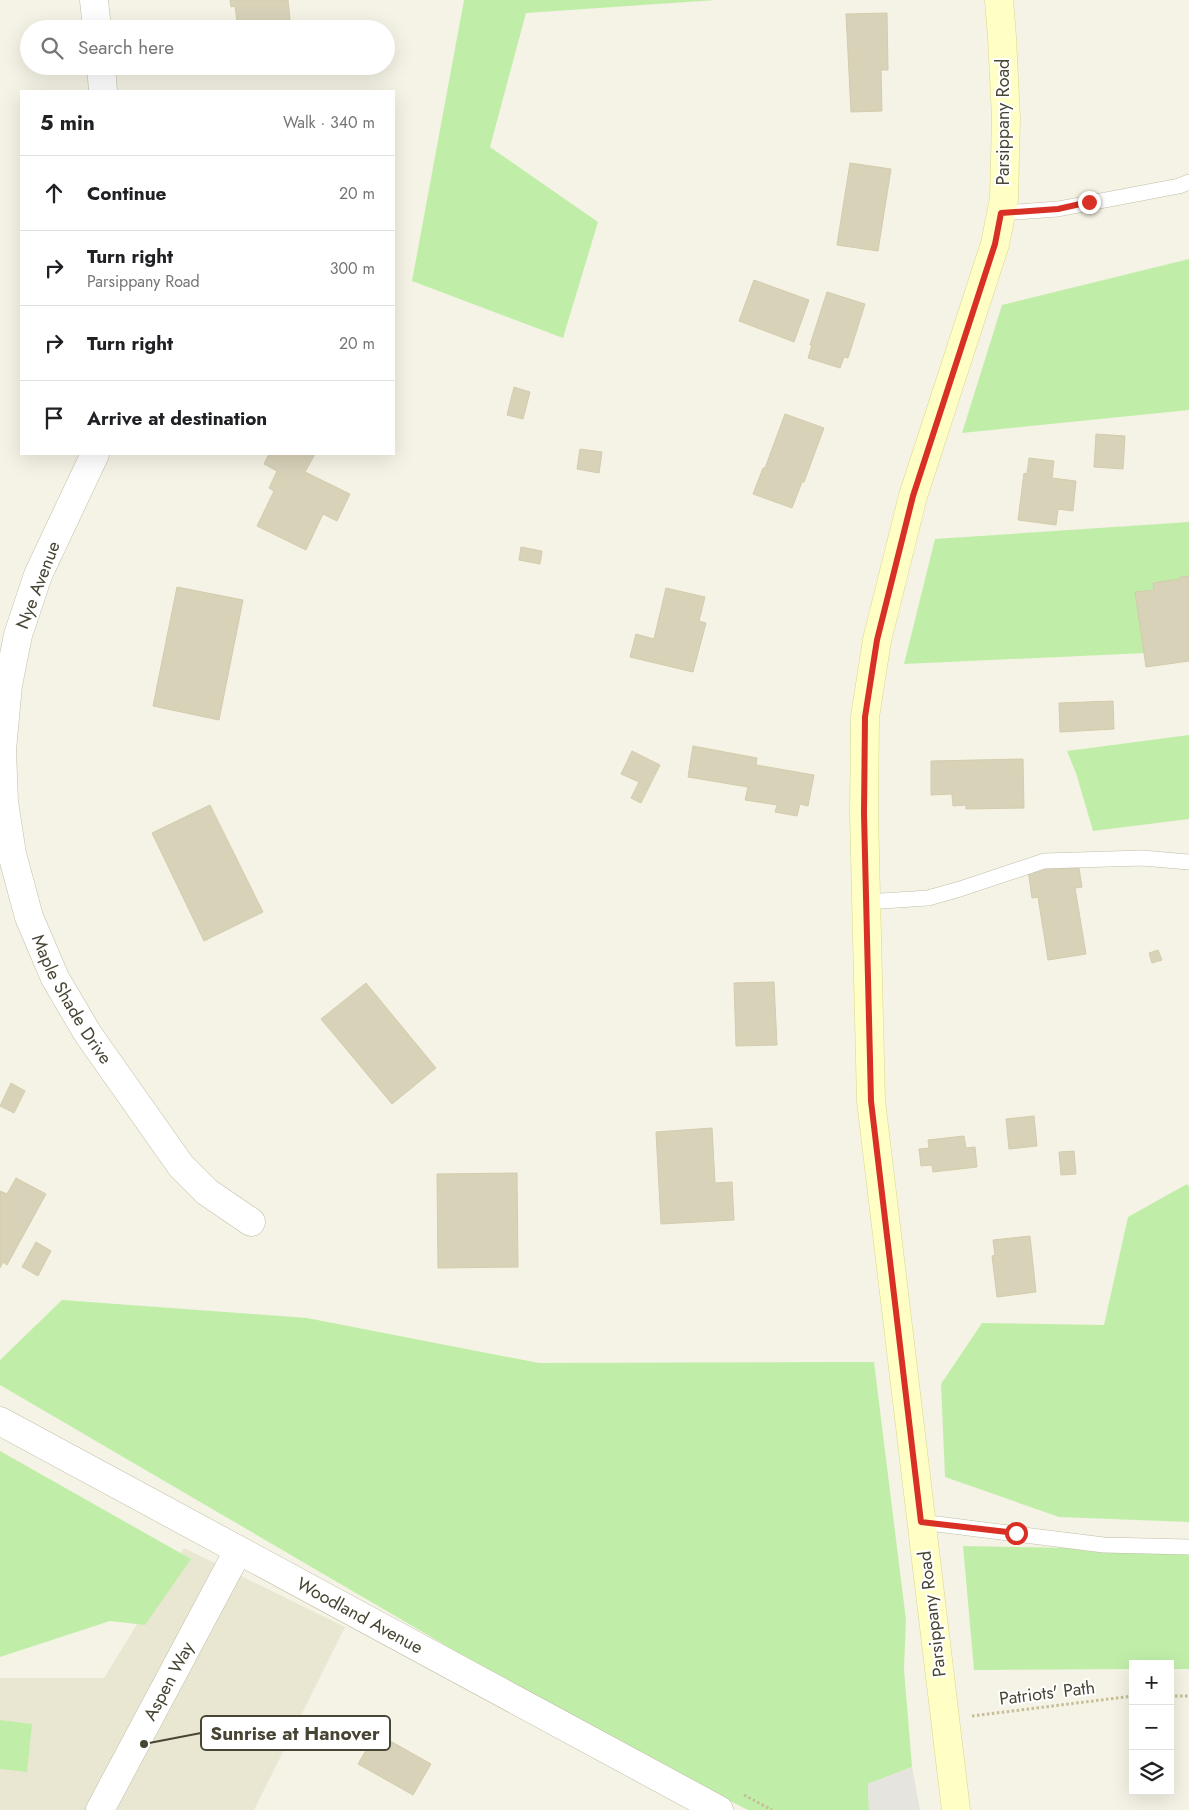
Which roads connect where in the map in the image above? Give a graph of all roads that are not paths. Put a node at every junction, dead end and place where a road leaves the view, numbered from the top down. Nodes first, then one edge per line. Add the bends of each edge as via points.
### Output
1 (94, 0) edge
2 (999, 0) edge
3 (96, 20) edge
4 (101, 75) edge
5 (103, 90) edge
6 (1189, 182) edge
7 (1001, 213) junction
8 (95, 455) edge
9 (2, 723) edge
10 (1189, 862) edge
11 (866, 902) junction
12 (251, 1222) dead end
13 (0, 1421) edge
14 (921, 1522) junction
15 (1189, 1547) edge
16 (238, 1551) junction
17 (100, 1810) edge
18 (719, 1810) edge
19 (956, 1810) edge

1 - 3 street
2 - 7 main road, Parsippany Road via 1006,118
4 - 5 street
6 - 7 lane via 1058,209
7 - 11 main road, Parsippany Road via 995,244 913,496 877,640 865,717
8 - 9 street, Nye Avenue via 38,575 18,635
9 - 12 street, Maple Shade Drive via 4,802 12,854 29,917 54,978 88,1034 181,1166 207,1192
10 - 11 lane via 1142,858 1044,861 928,898
11 - 14 main road, Parsippany Road via 871,1101
13 - 16 street, Woodland Avenue
14 - 15 lane via 1104,1545
14 - 19 main road, Parsippany Road
16 - 17 street, Aspen Way
16 - 18 street, Woodland Avenue

